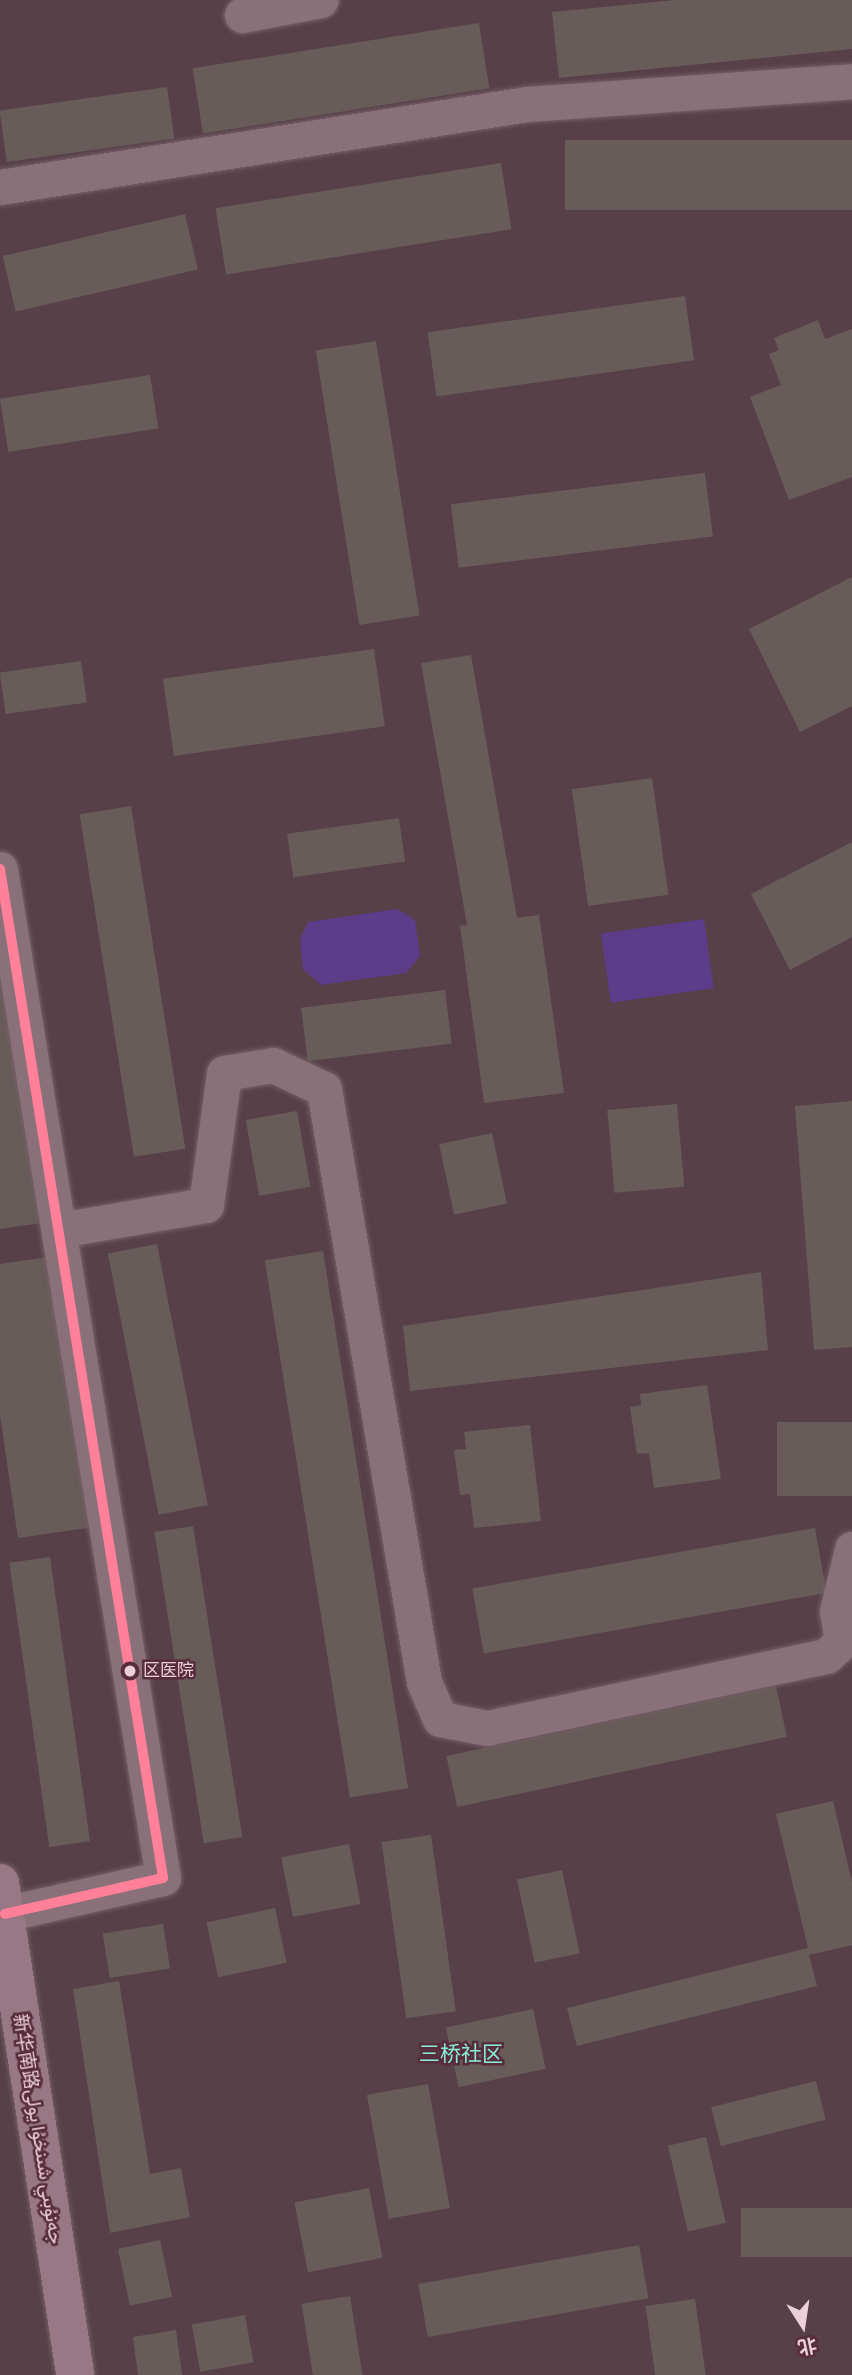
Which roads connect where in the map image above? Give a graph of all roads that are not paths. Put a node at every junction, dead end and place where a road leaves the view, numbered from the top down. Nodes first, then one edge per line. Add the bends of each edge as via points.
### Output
1 (321, 0) edge
2 (242, 15) dead end
3 (852, 81) edge
4 (0, 187) edge
5 (0, 869) edge
6 (59, 1230) junction
7 (852, 1549) edge
8 (2, 1898) edge
9 (75, 2375) edge

1 - 2 street
3 - 4 street via 527,104
5 - 6 street
6 - 7 street via 206,1205 224,1073 273,1065 324,1089 424,1682 440,1719 487,1728 827,1656 842,1642 837,1611
6 - 8 street via 163,1878
8 - 9 main road, 新华南路جەنۇبىي شىنخۇا يولى

